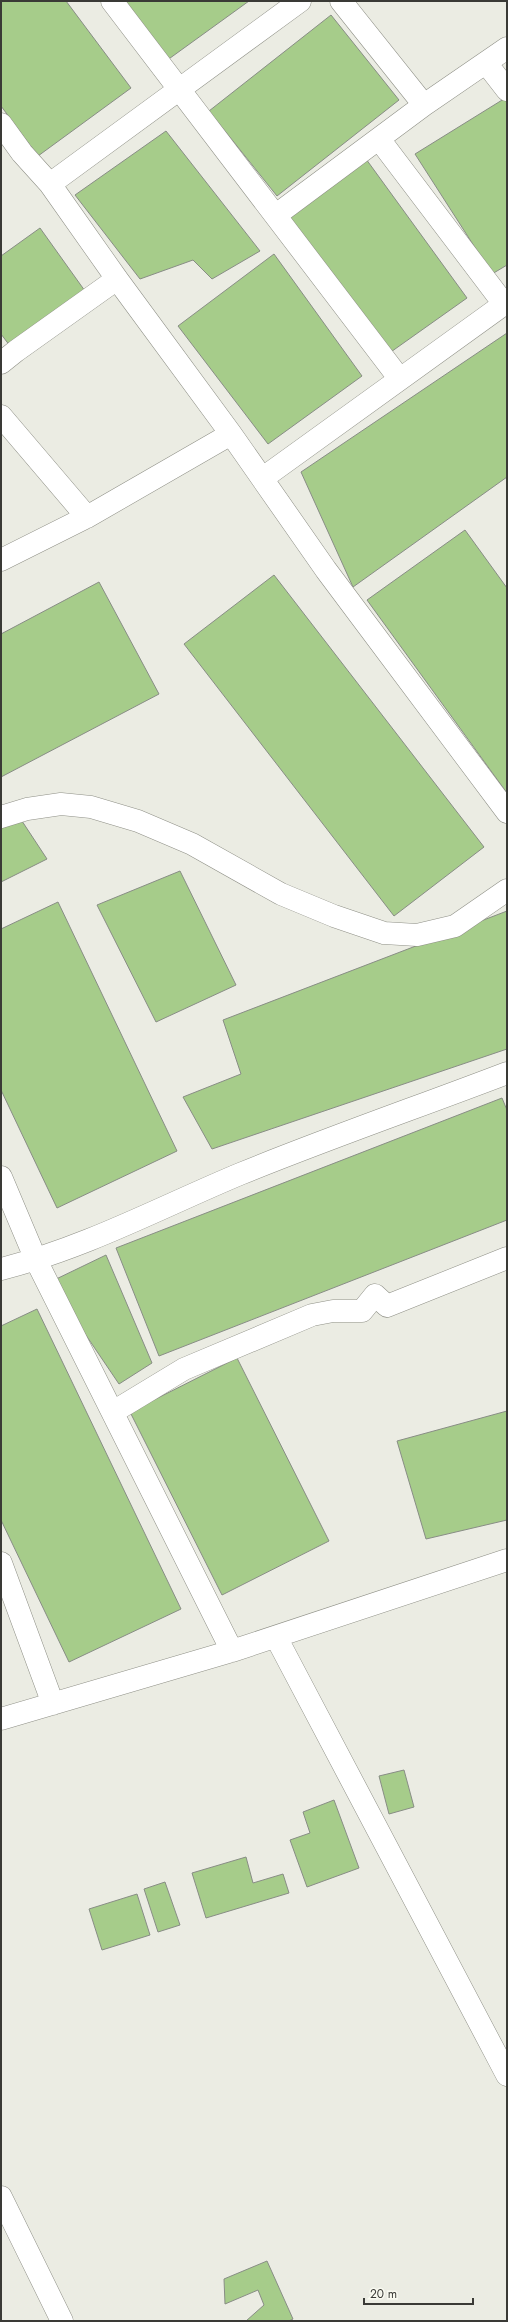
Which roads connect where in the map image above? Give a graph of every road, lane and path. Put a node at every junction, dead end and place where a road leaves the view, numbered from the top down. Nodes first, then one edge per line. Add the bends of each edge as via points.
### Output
1 (112, 1) edge
2 (300, 1) edge
3 (341, 1) edge
4 (507, 48) edge
5 (486, 63) junction
6 (178, 89) junction
7 (507, 90) edge
8 (424, 105) junction
9 (1, 124) edge
10 (379, 139) junction
11 (50, 184) junction
12 (276, 215) junction
13 (117, 279) junction
14 (505, 303) edge
15 (1, 363) edge
16 (399, 378) junction
17 (1, 416) edge
18 (231, 434) junction
19 (263, 478) junction
20 (87, 516) junction
21 (1, 560) edge
22 (507, 812) edge
23 (1, 817) edge
24 (507, 890) edge
25 (507, 1073) edge
26 (1, 1177) edge
27 (507, 1258) edge
28 (36, 1260) junction
29 (1, 1269) edge
30 (113, 1412) junction
31 (507, 1560) edge
32 (1, 1563) edge
33 (276, 1637) junction
34 (232, 1652) junction
35 (53, 1704) junction
36 (1, 1719) edge
37 (507, 2075) edge
38 (1, 2198) edge
39 (62, 2321) edge

1 - 6 street
2 - 6 street
3 - 8 street
4 - 5 street
5 - 7 street
5 - 8 street
6 - 11 street
6 - 12 street
8 - 10 street
9 - 11 street via 22,153
10 - 12 street
10 - 14 street
11 - 13 street
12 - 16 street
13 - 15 street
13 - 18 street
14 - 16 street
16 - 19 street
17 - 20 street
18 - 19 street
18 - 20 street
19 - 22 street via 341,590
20 - 21 street
23 - 24 street via 27,809 61,804 91,807 138,821 192,844 281,894 384,933 417,935 455,926
25 - 28 street via 240,1174 90,1240
26 - 28 street
27 - 30 street via 387,1306 375,1295 362,1311 333,1311 312,1315 184,1369
28 - 29 street
28 - 30 street
30 - 34 street
31 - 33 street
32 - 35 street
33 - 34 street
33 - 37 street
34 - 35 street
35 - 36 street
38 - 39 street

